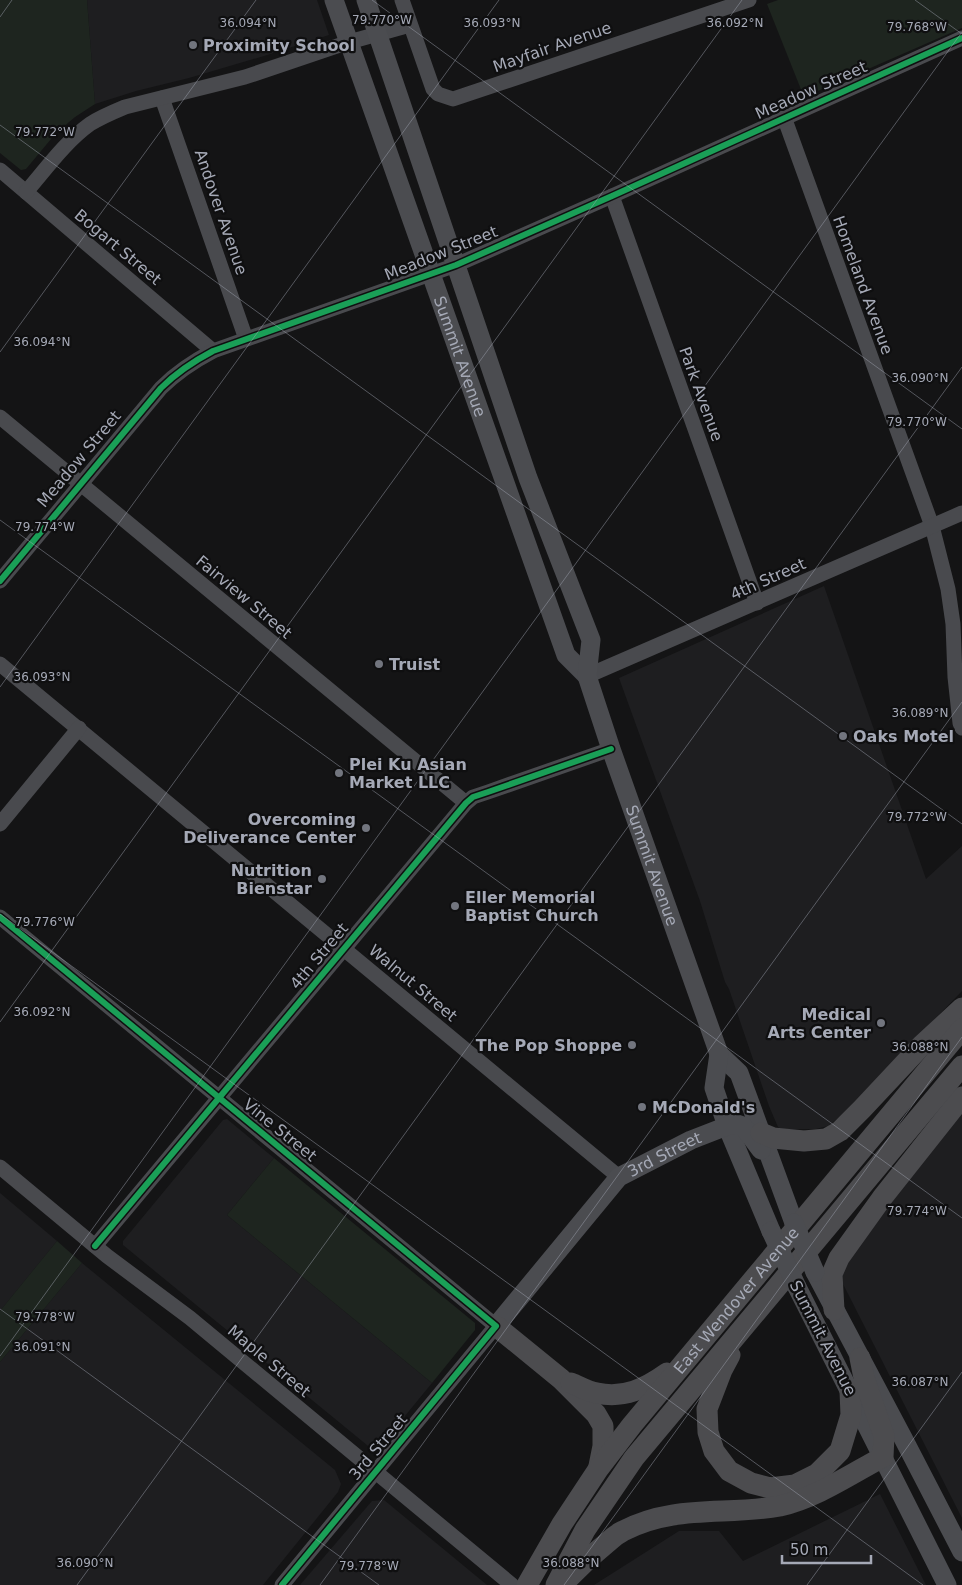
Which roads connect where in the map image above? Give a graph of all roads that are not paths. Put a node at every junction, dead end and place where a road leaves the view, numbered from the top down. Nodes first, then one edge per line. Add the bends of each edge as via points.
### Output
1 (334, 0) edge
2 (366, 0) edge
3 (402, 0) edge
4 (748, 0) edge
5 (410, 25) junction
6 (378, 35) junction
7 (349, 42) junction
8 (961, 42) edge
9 (162, 98) junction
10 (784, 118) junction
11 (0, 170) edge
12 (26, 192) junction
13 (612, 196) junction
14 (456, 265) junction
15 (431, 274) junction
16 (246, 338) junction
17 (213, 351) junction
18 (0, 417) edge
19 (81, 485) junction
20 (962, 513) edge
21 (932, 526) junction
22 (0, 581) edge
23 (757, 603) junction
24 (0, 664) edge
25 (587, 676) junction
26 (78, 728) junction
27 (962, 728) edge
28 (611, 749) junction
29 (466, 803) junction
30 (0, 824) edge
31 (0, 917) edge
32 (344, 948) junction
33 (962, 1008) edge
34 (962, 1028) edge
35 (719, 1054) junction
36 (962, 1066) edge
37 (962, 1097) edge
38 (219, 1098) junction
39 (727, 1126) junction
40 (760, 1133) junction
41 (0, 1167) edge
42 (772, 1167) junction
43 (619, 1177) junction
44 (95, 1246) junction
45 (834, 1310) junction
46 (746, 1324) junction
47 (496, 1326) junction
48 (860, 1358) junction
49 (686, 1360) junction
50 (561, 1379) junction
51 (850, 1392) junction
52 (883, 1457) junction
53 (599, 1468) junction
54 (375, 1472) junction
55 (962, 1552) edge
56 (282, 1585) edge
57 (512, 1585) edge
58 (527, 1585) edge
59 (556, 1585) edge
60 (562, 1585) edge
61 (947, 1585) edge

1 - 7 main road, Summit Avenue
2 - 6 main road, Summit Avenue
3 - 5 street, Mayfair Avenue
4 - 5 street, Mayfair Avenue via 453,99 433,89
5 - 6 street
6 - 7 street
6 - 14 main road, Summit Avenue
7 - 9 street via 245,77
7 - 15 main road, Summit Avenue
8 - 10 street, Meadow Street
9 - 12 street via 124,107 90,124
9 - 16 street, Andover Avenue
10 - 13 street, Meadow Street
10 - 21 street, Homeland Avenue
11 - 12 street, Bogart Street
12 - 17 street, Bogart Street
13 - 14 street, Meadow Street
13 - 23 street, Park Avenue
14 - 15 street, Meadow Street
14 - 25 main road, Summit Avenue via 528,478 591,640
15 - 16 street, Meadow Street
15 - 25 main road, Summit Avenue via 566,654
16 - 17 street, Meadow Street
17 - 19 street, Meadow Street via 190,364 161,388
18 - 19 street, Fairview Street
19 - 22 street, Meadow Street
19 - 29 street, Fairview Street
20 - 21 street, 4th Street
21 - 23 street, 4th Street
21 - 27 street, Homeland Avenue via 953,624 955,677
23 - 25 street, 4th Street
24 - 26 street, Walnut Street
25 - 28 main road, Summit Avenue
26 - 30 street
26 - 32 street, Walnut Street
28 - 29 street, 4th Street via 473,797
28 - 35 main road, Summit Avenue
29 - 32 street, 4th Street
31 - 38 street, Vine Street
32 - 38 street, 4th Street
32 - 43 street, Walnut Street
33 - 40 highway via 922,1044 840,1130 826,1138 804,1140 773,1138
34 - 49 highway, East Wendover Avenue
35 - 39 main road, Summit Avenue via 714,1088
35 - 40 main road, Summit Avenue via 739,1073
36 - 46 highway, East Wendover Avenue
37 - 45 highway via 839,1258 832,1274
38 - 44 street, 4th Street
38 - 47 street, Vine Street
39 - 42 main road via 743,1126
39 - 43 main road, 3rd Street via 691,1140
39 - 51 main road, Summit Avenue, bridge via 796,1287
40 - 42 main road, Summit Avenue
41 - 44 street, Maple Street
42 - 45 main road, Summit Avenue, bridge
43 - 47 main road, 3rd Street
44 - 54 street, Maple Street via 190,1318
45 - 48 main road, Summit Avenue
46 - 51 highway via 707,1408 708,1432 714,1451 729,1471 751,1483 770,1488 795,1485 817,1474 840,1451 851,1415
46 - 59 highway, East Wendover Avenue via 634,1458 585,1530
47 - 50 highway
47 - 54 street, 3rd Street
48 - 52 highway via 884,1436
48 - 55 main road, Summit Avenue
49 - 50 highway via 649,1386 623,1395 597,1394
49 - 53 highway, East Wendover Avenue
50 - 53 highway via 596,1414 603,1426
51 - 52 main road, Summit Avenue
52 - 60 highway via 809,1497 780,1506 678,1513 648,1519 621,1532 588,1558
52 - 61 main road, Summit Avenue
53 - 58 highway, East Wendover Avenue
54 - 56 street, 3rd Street
54 - 57 street, Maple Street

